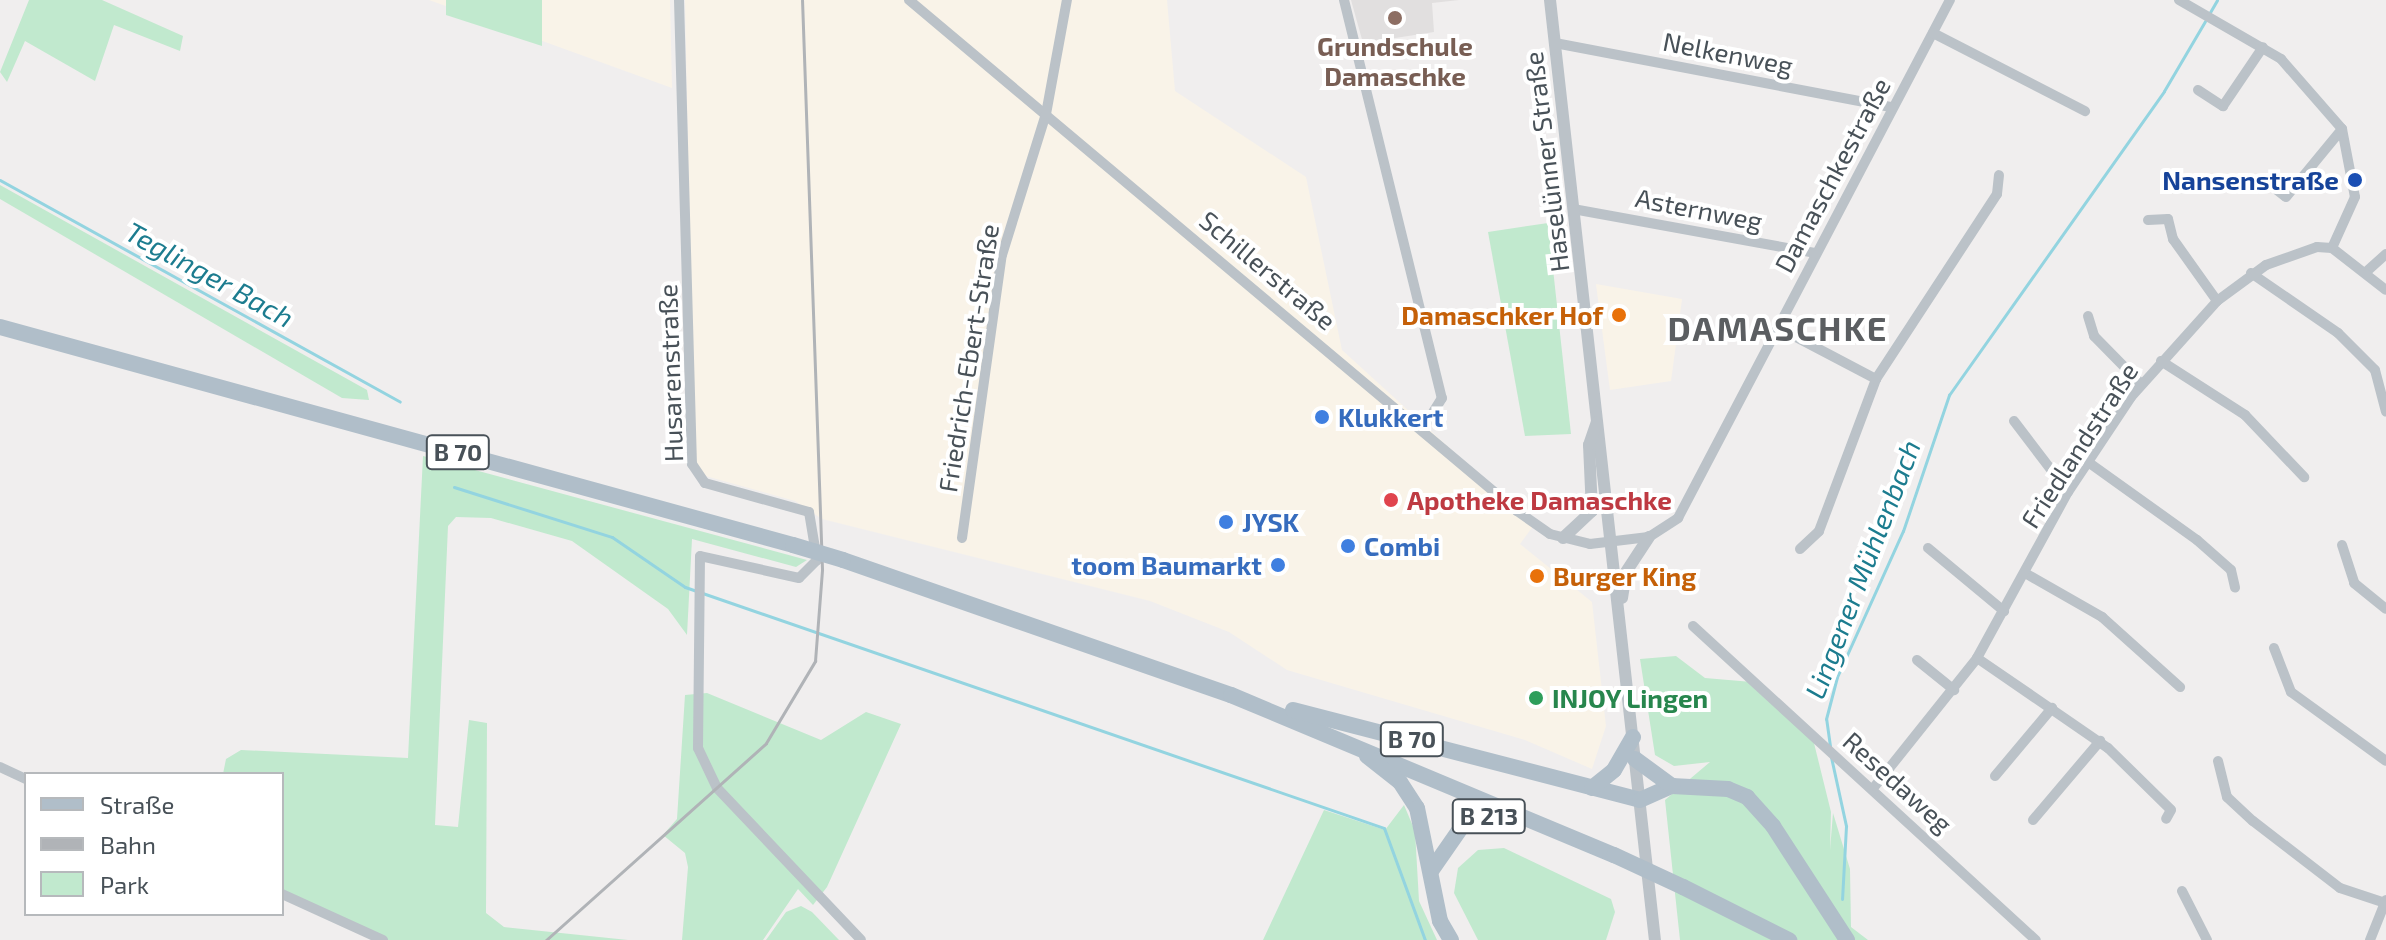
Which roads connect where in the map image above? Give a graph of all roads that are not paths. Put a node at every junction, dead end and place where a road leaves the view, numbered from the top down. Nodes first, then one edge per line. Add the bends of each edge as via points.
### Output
1 (679, 0) edge
2 (909, 0) edge
3 (1067, 0) edge
4 (1344, 0) edge
5 (1550, 0) edge
6 (1950, 0) edge
7 (2179, 0) edge
8 (1933, 33) junction
9 (1555, 43) junction
10 (2263, 47) junction
11 (2198, 90) dead end
12 (1892, 107) junction
13 (2085, 111) dead end
14 (1046, 114) junction
15 (2342, 129) junction
16 (1999, 175) dead end
17 (2277, 190) dead end
18 (1573, 209) junction
19 (2148, 220) dead end
20 (2332, 248) junction
21 (1816, 253) junction
22 (2386, 254) edge
23 (2366, 272) junction
24 (2251, 273) junction
25 (2386, 290) edge
26 (2217, 301) junction
27 (2088, 316) dead end
28 (0, 327) edge
29 (1777, 327) junction
30 (2161, 361) junction
31 (1876, 379) junction
32 (2141, 384) junction
33 (2386, 412) edge
34 (1598, 419) junction
35 (2014, 421) dead end
36 (1424, 427) junction
37 (2088, 462) junction
38 (2304, 477) dead end
39 (2068, 492) junction
40 (1649, 537) junction
41 (962, 538) dead end
42 (1563, 538) junction
43 (1611, 544) junction
44 (2342, 545) dead end
45 (1928, 548) dead end
46 (1800, 549) dead end
47 (2025, 573) junction
48 (2235, 588) dead end
49 (2386, 609) edge
50 (2004, 611) junction
51 (1619, 613) junction
52 (1693, 626) dead end
53 (2274, 648) dead end
54 (1977, 658) junction
55 (1917, 660) dead end
56 (2180, 687) dead end
57 (1954, 690) junction
58 (1231, 695) junction
59 (2052, 708) junction
60 (1633, 737) junction
61 (1343, 738) junction
62 (2100, 741) junction
63 (1635, 759) junction
64 (2218, 761) dead end
65 (2386, 761) edge
66 (0, 767) edge
67 (1995, 776) dead end
68 (24, 778) edge
69 (1672, 786) junction
70 (1875, 786) junction
71 (1592, 788) junction
72 (1640, 800) junction
73 (2166, 819) dead end
74 (2033, 820) dead end
75 (1571, 836) junction
76 (1431, 872) junction
77 (2182, 891) dead end
78 (284, 895) edge
79 (2385, 901) edge
80 (383, 940) edge
81 (861, 940) edge
82 (1451, 940) edge
83 (1655, 940) edge
84 (1789, 940) edge
85 (1847, 940) edge
86 (2036, 940) edge
87 (2207, 940) edge
88 (2370, 940) edge

1 - 81 street, Husarenstraße via 692,464 705,483 809,512 817,560 799,578 710,553 700,556 694,584 698,748 707,774
2 - 14 street, Schillerstraße
3 - 14 street, Friedrich-Ebert-Straße
4 - 36 street via 1442,398
5 - 9 street, Haselünner Straße
6 - 8 street, Damaschkestraße
7 - 10 street
8 - 12 street, Damaschkestraße
8 - 13 street
9 - 12 street, Nelkenweg
9 - 18 street, Haselünner Straße
10 - 11 street via 2223,106
10 - 15 street via 2303,78
12 - 21 street, Damaschkestraße
14 - 36 street, Schillerstraße
14 - 41 street, Friedrich-Ebert-Straße via 1002,255
15 - 17 street via 2286,197
15 - 20 street via 2355,197
16 - 31 street via 1997,194
18 - 21 street, Asternweg
18 - 34 street, Haselünner Straße
19 - 26 street via 2168,219 2173,239
20 - 23 street
20 - 24 street, Friedlandstraße via 2304,249
21 - 29 street, Damaschkestraße
22 - 23 street
23 - 25 street
24 - 26 street, Friedlandstraße
24 - 33 street via 2329,326 2375,370
26 - 30 street, Friedlandstraße
27 - 32 street via 2094,336
28 - 58 main road, B 70, bridge via 793,545 982,604
29 - 31 street
29 - 40 street, Damaschkestraße via 1678,518
30 - 32 street, Friedlandstraße
30 - 38 street via 2245,415
31 - 46 street via 1819,531
32 - 37 street, Friedlandstraße
34 - 42 street via 1589,445 1590,518
34 - 43 street, Haselünner Straße
35 - 39 street
36 - 42 street, Schillerstraße via 1517,511
37 - 39 street, Friedlandstraße
37 - 48 street via 2197,540 2231,570
39 - 47 street, Friedlandstraße
40 - 43 street, Damaschkestraße
40 - 51 street via 1626,572
42 - 43 street, Schillerstraße
43 - 51 street, Haselünner Straße
44 - 49 street via 2354,583
45 - 50 street
47 - 50 street, Friedlandstraße
47 - 56 street via 2102,617
50 - 54 street, Friedlandstraße
51 - 60 street, Haselünner Straße
52 - 70 street, Resedaweg
53 - 65 street via 2291,692
54 - 57 street, Friedlandstraße
54 - 59 street
55 - 57 street
57 - 70 street, Friedlandstraße
58 - 61 main road, B 70
58 - 71 main road, B 70
59 - 62 street
59 - 67 street
60 - 63 street, Haselünner Straße
60 - 71 main road via 1614,770
61 - 75 main road, B 70
61 - 76 main road via 1407,792
62 - 73 street via 2171,810
62 - 74 street
63 - 69 main road
63 - 72 street, Haselünner Straße
64 - 79 street via 2227,797 2253,821 2340,888
66 - 68 street
69 - 72 main road
69 - 85 main road via 1747,797
70 - 86 street, Resedaweg
71 - 72 main road, B 70
72 - 83 street, Haselünner Straße
75 - 76 main road, B 213 via 1506,817 1476,819 1450,836
75 - 84 main road, B 70, bridge
76 - 82 main road
77 - 87 street
78 - 80 street
79 - 88 street

